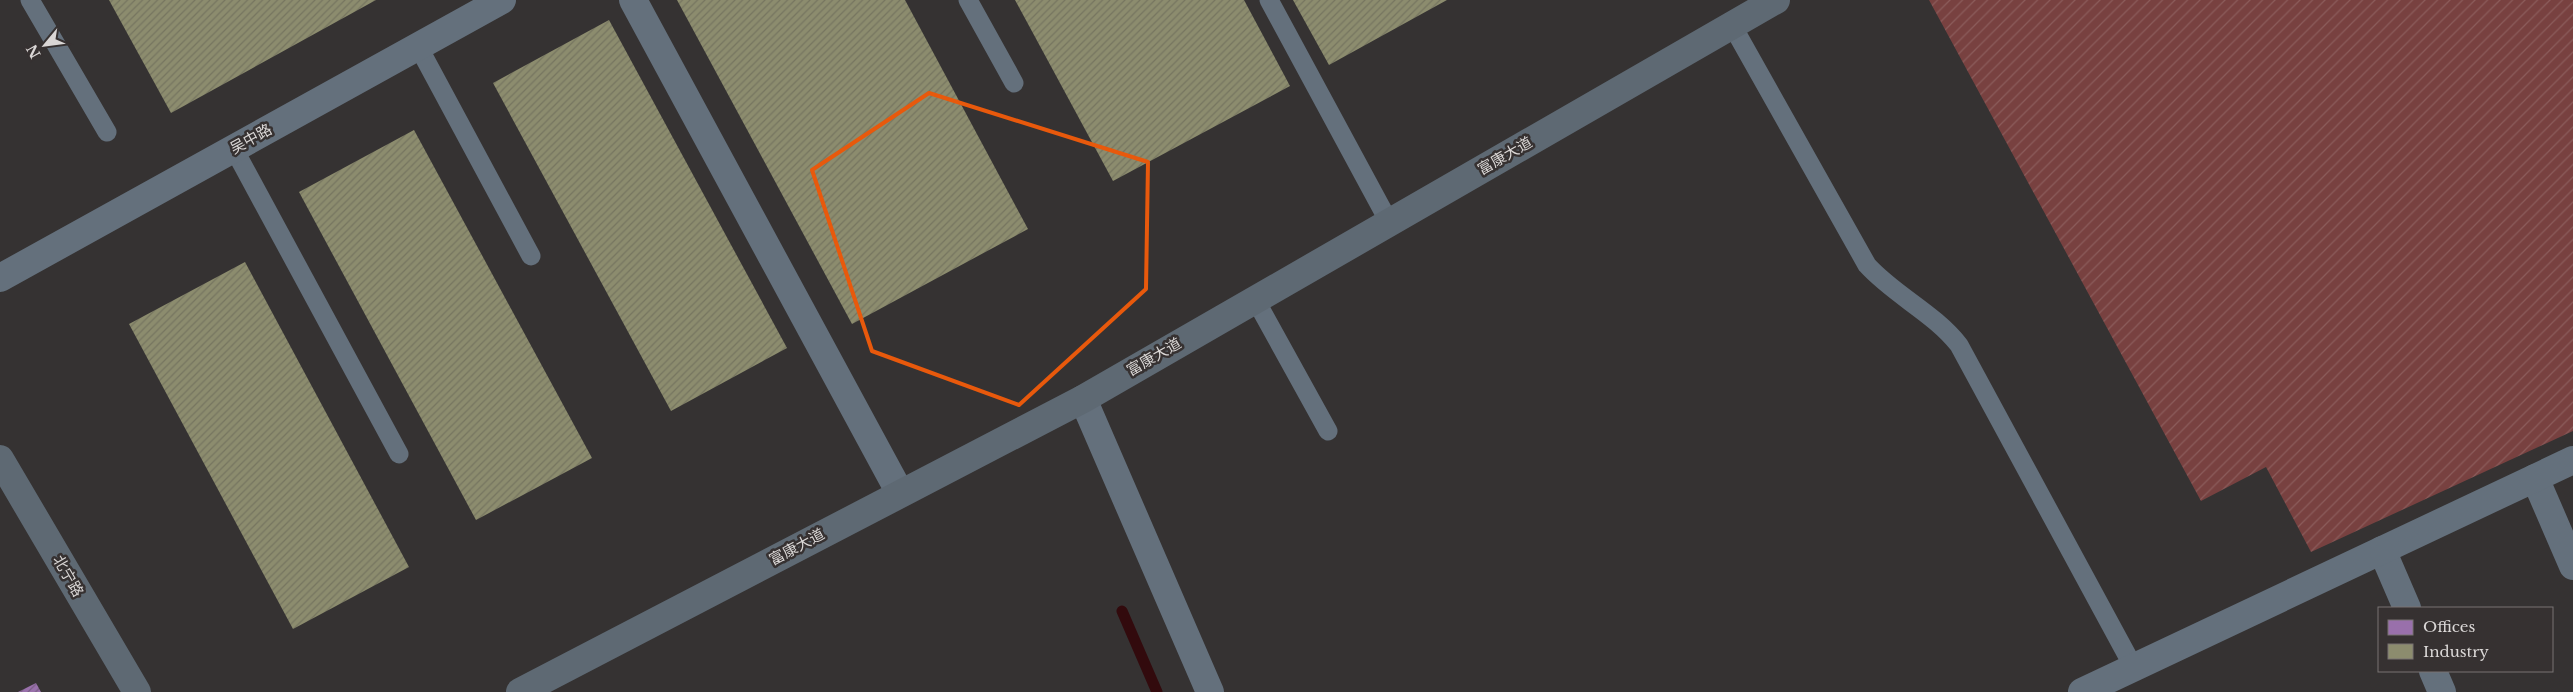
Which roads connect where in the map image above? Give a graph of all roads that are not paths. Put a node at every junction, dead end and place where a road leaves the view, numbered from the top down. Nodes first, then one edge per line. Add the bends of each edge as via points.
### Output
1 (30, 0) edge
2 (502, 0) edge
3 (633, 0) edge
4 (968, 0) edge
5 (1269, 0) edge
6 (1776, 0) edge
7 (1732, 25) junction
8 (418, 46) junction
9 (1014, 83) dead end
10 (107, 132) dead end
11 (234, 148) junction
12 (1389, 222) junction
13 (532, 256) dead end
14 (0, 278) edge
15 (1255, 300) junction
16 (1083, 399) junction
17 (1328, 431) dead end
18 (399, 454) dead end
19 (0, 460) edge
20 (2573, 460) edge
21 (2534, 478) junction
22 (900, 494) junction
23 (2382, 550) junction
24 (2573, 566) edge
25 (2407, 607) edge
26 (2134, 668) junction
27 (2433, 672) edge
28 (137, 692) edge
29 (520, 692) edge
30 (1210, 692) edge
31 (2082, 692) edge
32 (2442, 692) edge

1 - 10 lane
2 - 8 street, 吴中路
3 - 22 street
4 - 9 lane
5 - 12 lane
6 - 7 street, 富康大道
7 - 12 street, 富康大道
7 - 26 lane via 1866,265 1878,278 1948,331 1958,345
8 - 11 street, 吴中路
8 - 13 lane
11 - 14 street, 吴中路
11 - 18 lane
12 - 15 street, 富康大道
15 - 16 street, 富康大道
15 - 17 lane
16 - 22 street, 富康大道
16 - 30 street
19 - 28 street, 北宁路
20 - 21 street
21 - 23 street
21 - 24 street
22 - 29 street, 富康大道
23 - 25 street
23 - 26 street
26 - 31 street
27 - 32 street

